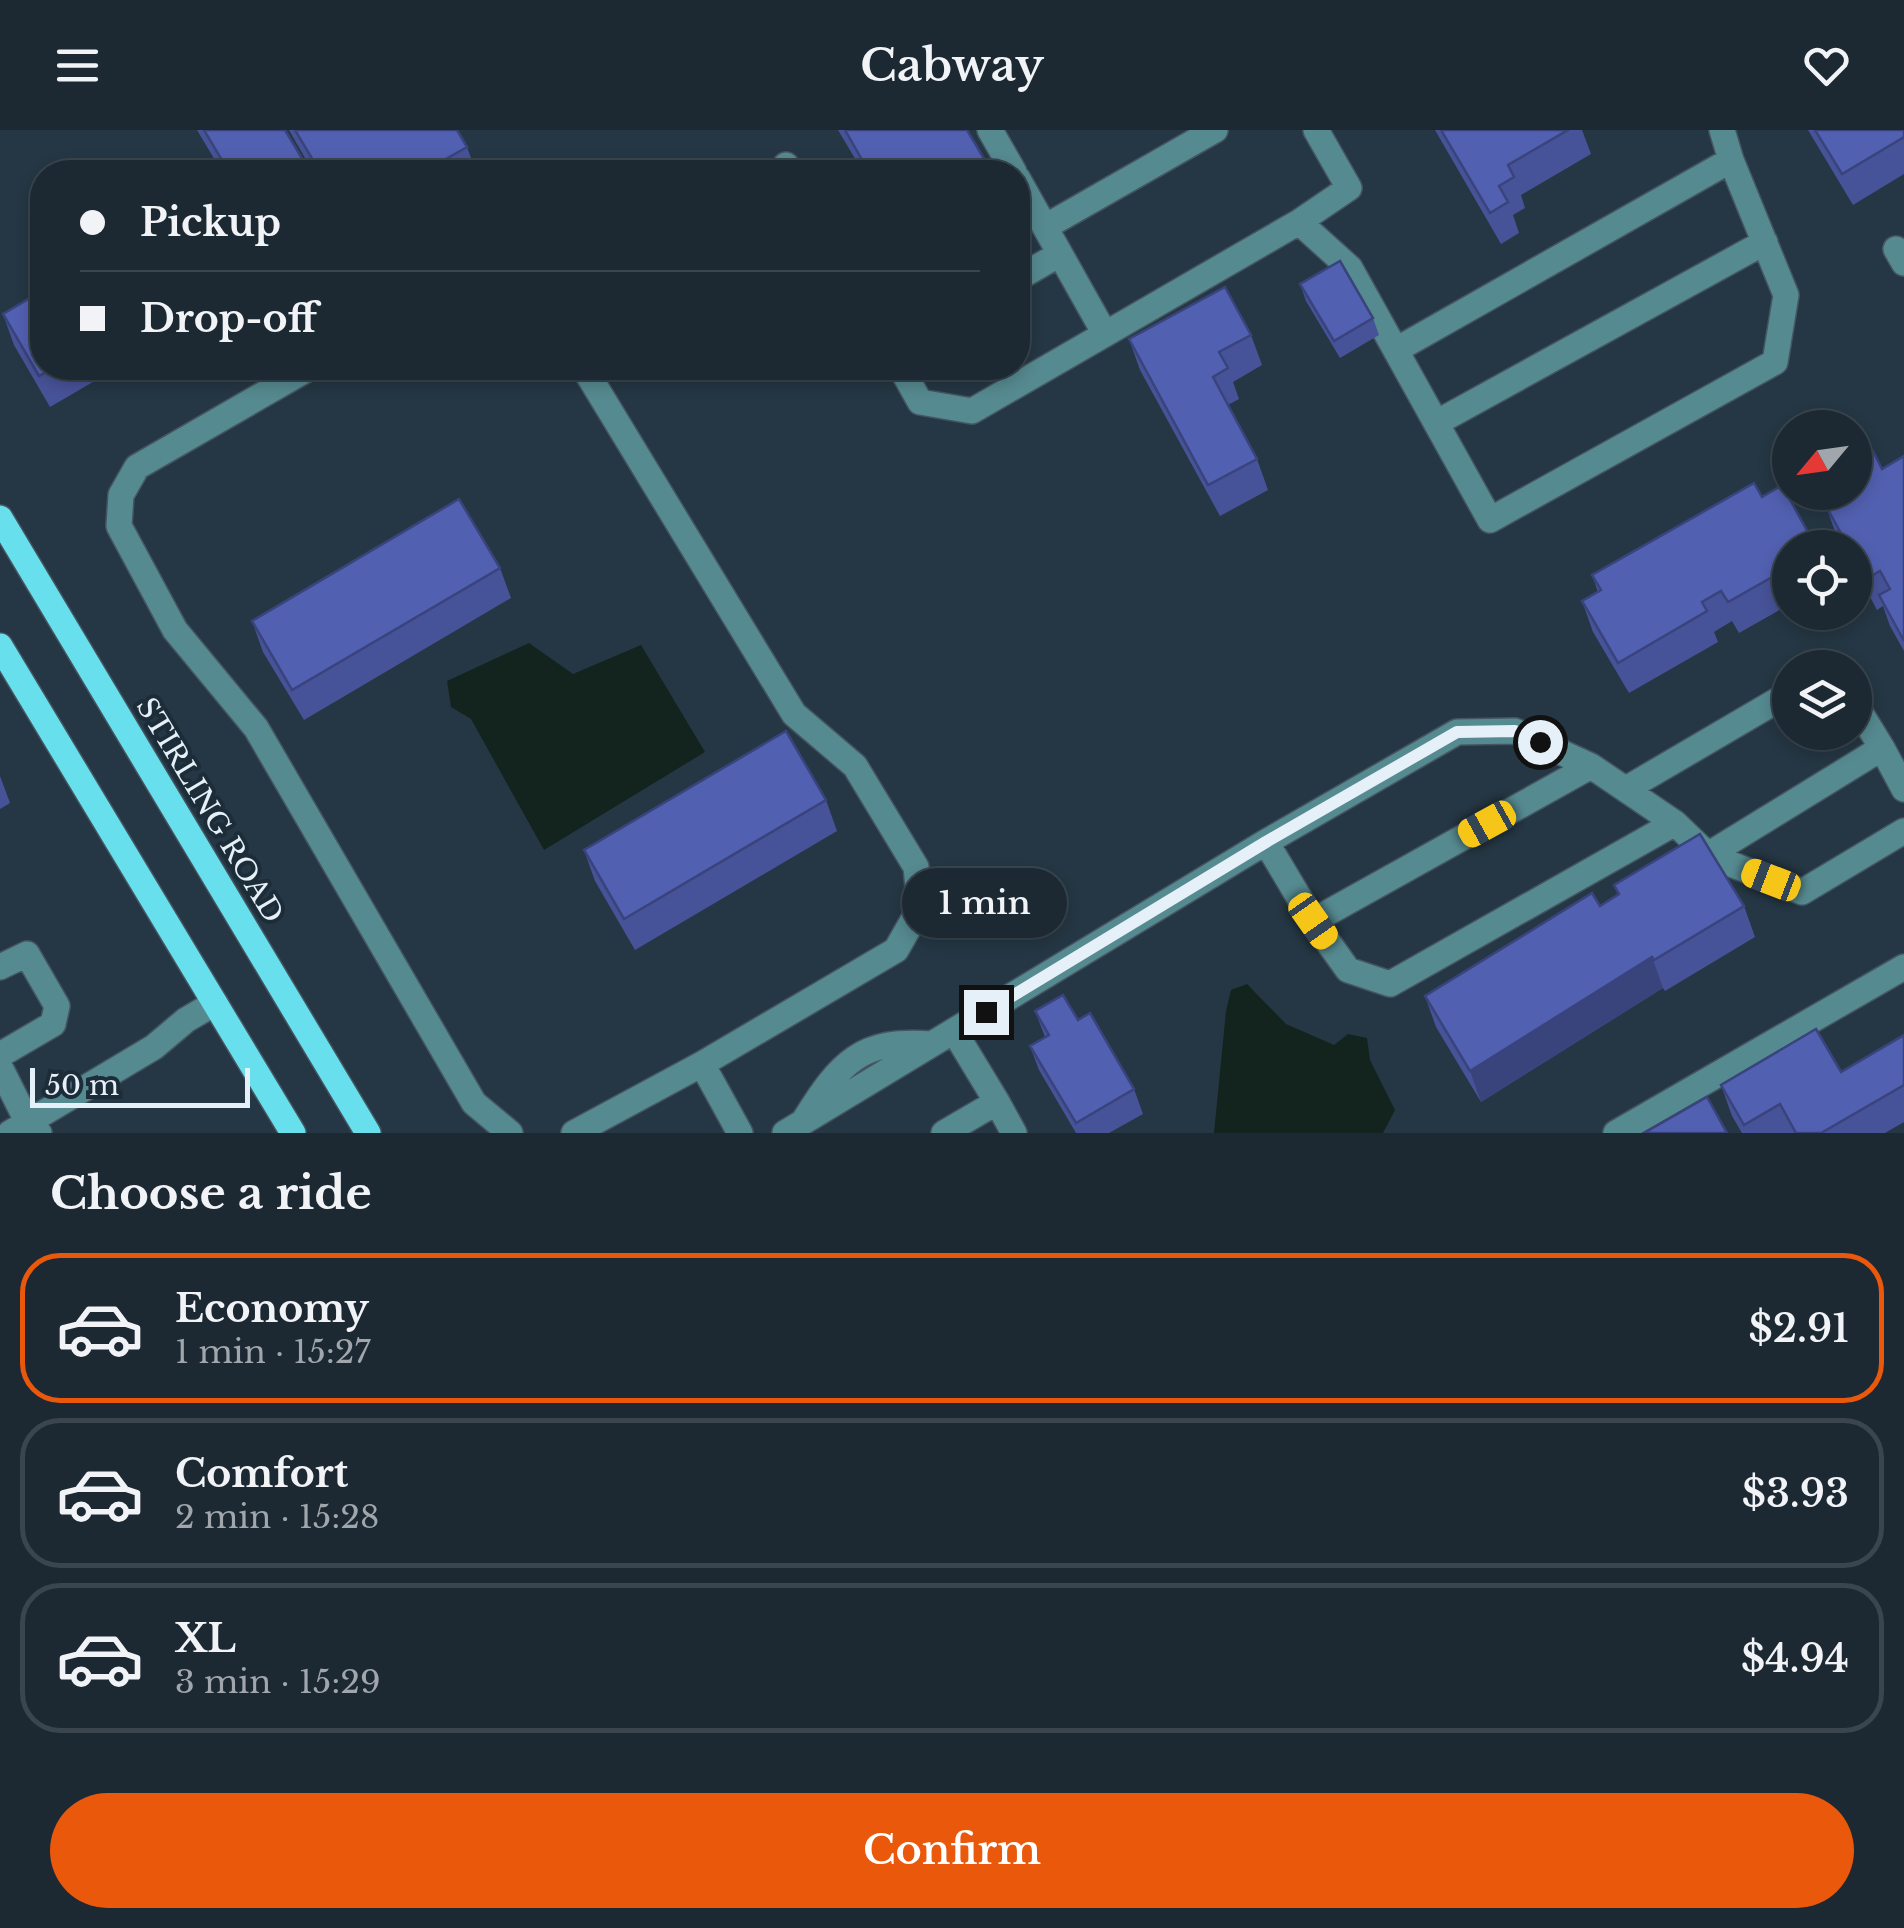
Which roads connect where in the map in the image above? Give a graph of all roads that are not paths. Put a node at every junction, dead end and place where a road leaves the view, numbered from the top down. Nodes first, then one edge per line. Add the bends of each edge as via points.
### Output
1 (990, 130) edge
2 (1215, 130) edge
3 (1316, 130) edge
4 (1722, 130) edge
5 (1007, 160) edge
6 (1731, 160) junction
7 (1030, 201) edge
8 (1299, 222) junction
9 (1045, 228) junction
10 (1765, 242) junction
11 (1060, 254) junction
12 (1030, 271) edge
13 (1105, 334) junction
14 (1396, 350) junction
15 (1030, 377) edge
16 (288, 380) edge
17 (591, 380) edge
18 (908, 380) edge
19 (1026, 380) edge
20 (1436, 423) junction
21 (0, 518) edge
22 (0, 646) edge
23 (1772, 703) edge
24 (1872, 732) edge
25 (1882, 748) junction
26 (1591, 766) junction
27 (1626, 789) junction
28 (1904, 789) edge
29 (1675, 823) junction
30 (1904, 832) edge
31 (1266, 842) junction
32 (1708, 855) junction
33 (1313, 921) junction
34 (0, 967) edge
35 (1904, 967) edge
36 (215, 1003) junction
37 (954, 1030) junction
38 (0, 1055) edge
39 (702, 1064) junction
40 (0, 1067) edge
41 (997, 1102) junction
42 (794, 1128) edge
43 (26, 1130) edge
44 (293, 1133) edge
45 (368, 1133) edge
46 (510, 1133) edge
47 (574, 1133) edge
48 (740, 1133) edge
49 (944, 1133) edge
50 (1014, 1133) edge
51 (1616, 1133) edge

1 - 5 lane
2 - 9 lane
3 - 8 lane via 1349,188
4 - 6 lane
6 - 10 lane
6 - 14 lane
7 - 9 lane
8 - 13 lane
8 - 14 lane via 1350,268
9 - 11 lane
10 - 20 lane
10 - 20 lane via 1786,295 1775,362 1490,520
11 - 12 lane
11 - 13 lane
13 - 15 lane
14 - 20 lane
16 - 46 lane via 137,467 122,495 119,526 175,630 256,728 474,1103
17 - 39 lane via 794,714 855,766 916,867 920,908 896,950
18 - 19 lane via 920,402 972,411
21 - 45 main road, STIRLING ROAD
22 - 36 main road
23 - 27 lane
24 - 25 lane
25 - 28 lane
25 - 32 lane
26 - 27 lane
26 - 31 lane via 1515,731 1457,732
26 - 33 lane
27 - 29 lane
29 - 32 lane
29 - 33 lane via 1390,984 1348,970
30 - 32 lane via 1802,892
31 - 33 lane
31 - 37 lane
34 - 38 lane via 27,954 58,1006 53,1024
35 - 51 lane
36 - 43 lane
36 - 44 main road
37 - 41 lane
37 - 42 lane
39 - 47 lane
39 - 48 lane
40 - 43 lane
41 - 49 lane
41 - 50 lane

